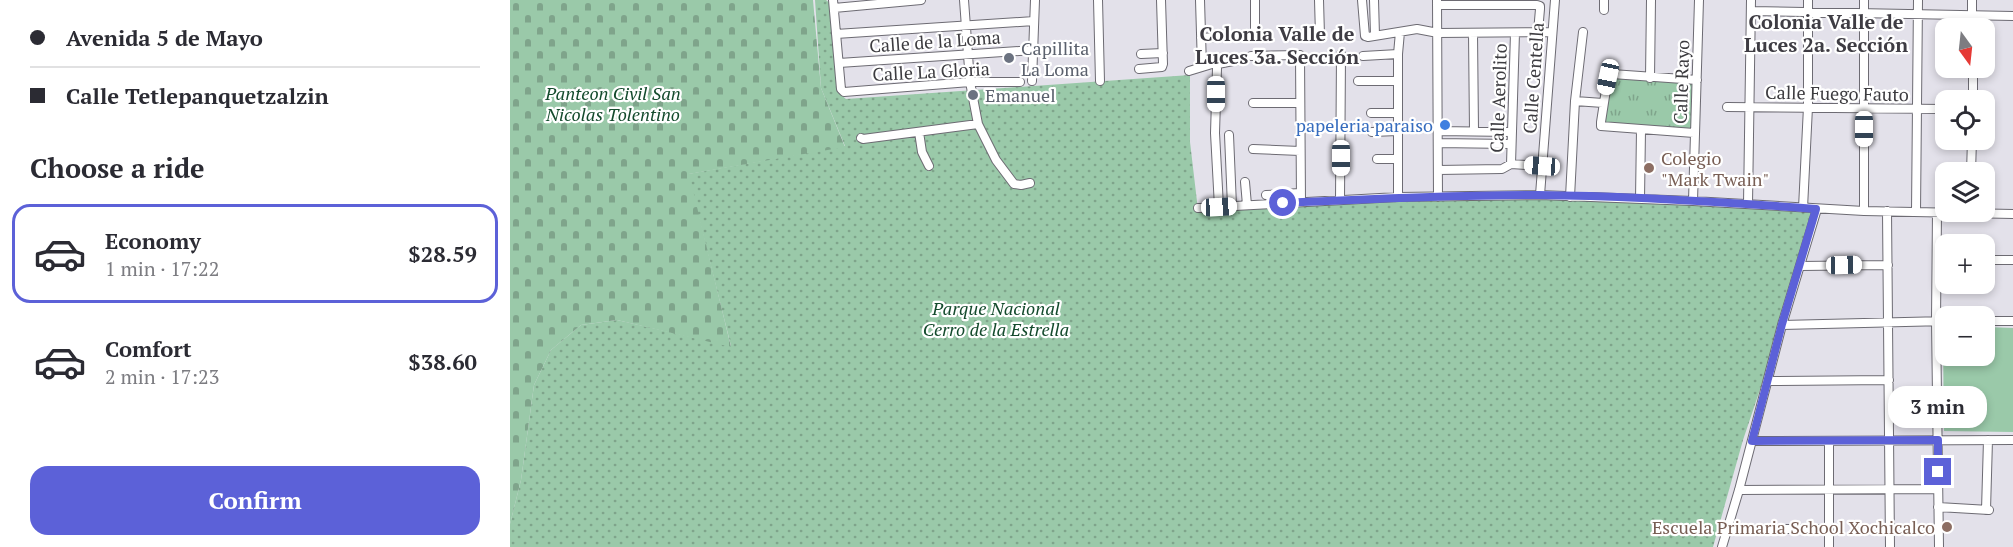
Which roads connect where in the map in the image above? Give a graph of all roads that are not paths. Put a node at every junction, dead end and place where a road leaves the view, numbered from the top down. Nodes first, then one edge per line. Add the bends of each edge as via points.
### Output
1 (921, 0) edge
2 (964, 0) edge
3 (1098, 0) edge
4 (1161, 0) edge
5 (1200, 0) edge
6 (1255, 0) edge
7 (1319, 0) edge
8 (1362, 0) edge
9 (1374, 0) edge
10 (1555, 0) edge
11 (1604, 0) edge
12 (1651, 0) edge
13 (1698, 0) edge
14 (1751, 0) edge
15 (1808, 0) edge
16 (1864, 0) edge
17 (1918, 0) edge
18 (1972, 0) edge
19 (1034, 1) edge
20 (1437, 2) edge
21 (833, 4) edge
22 (1604, 10) dead end
23 (1751, 11) junction
24 (1808, 11) junction
25 (1864, 13) junction
26 (1917, 14) junction
27 (1972, 15) junction
28 (2013, 16) edge
29 (1034, 21) junction
30 (966, 26) junction
31 (1400, 32) junction
32 (1538, 32) junction
33 (1552, 32) junction
34 (1583, 32) dead end
35 (1255, 33) dead end
36 (1438, 33) junction
37 (1473, 33) junction
38 (1515, 33) junction
39 (836, 34) junction
40 (1320, 35) dead end
41 (1375, 35) junction
42 (1229, 36) dead end
43 (1201, 38) junction
44 (1033, 50) junction
45 (1163, 53) junction
46 (968, 54) junction
47 (1141, 54) dead end
48 (1341, 54) dead end
49 (1398, 54) junction
50 (1251, 56) dead end
51 (1363, 56) dead end
52 (1238, 60) dead end
53 (839, 63) junction
54 (1212, 64) dead end
55 (1202, 67) junction
56 (1139, 69) dead end
57 (1189, 71) dead end
58 (1650, 78) junction
59 (1697, 80) junction
60 (1032, 81) dead end
61 (1100, 81) dead end
62 (1358, 81) dead end
63 (1398, 81) junction
64 (970, 82) junction
65 (1020, 82) dead end
66 (1575, 101) junction
67 (1253, 103) dead end
68 (1300, 103) junction
69 (1603, 103) junction
70 (1750, 106) junction
71 (1727, 107) dead end
72 (1808, 107) junction
73 (1864, 108) junction
74 (1917, 109) junction
75 (1935, 109) edge
76 (1371, 113) dead end
77 (1398, 114) junction
78 (978, 124) junction
79 (1641, 130) junction
80 (1398, 131) junction
81 (1438, 131) junction
82 (1474, 131) junction
83 (919, 132) junction
84 (1372, 132) dead end
85 (1511, 132) junction
86 (1694, 133) junction
87 (1229, 135) dead end
88 (861, 138) dead end
89 (1438, 143) junction
90 (1510, 144) junction
91 (1253, 149) dead end
92 (1300, 151) junction
93 (1377, 159) dead end
94 (1398, 159) junction
95 (1510, 164) junction
96 (929, 166) dead end
97 (1542, 166) junction
98 (1438, 170) junction
99 (1245, 182) dead end
100 (1030, 183) dead end
101 (1300, 193) junction
102 (1266, 195) dead end
103 (1540, 195) junction
104 (1398, 197) junction
105 (1438, 197) junction
106 (1570, 197) junction
107 (1640, 199) junction
108 (1340, 200) junction
109 (1693, 201) junction
110 (1300, 202) junction
111 (1748, 204) junction
112 (1247, 205) junction
113 (1232, 206) junction
114 (1219, 207) junction
115 (1198, 208) dead end
116 (1803, 208) junction
117 (1816, 209) junction
118 (1864, 211) junction
119 (1887, 211) junction
120 (1916, 212) junction
121 (1935, 212) edge
122 (1995, 213) edge
123 (2013, 214) edge
124 (1995, 260) edge
125 (2013, 260) edge
126 (1888, 265) junction
127 (1801, 266) junction
128 (1935, 321) edge
129 (1995, 321) edge
130 (2013, 321) edge
131 (1888, 323) junction
132 (1782, 324) junction
133 (1937, 366) edge
134 (1889, 380) junction
135 (1769, 381) junction
136 (1889, 440) junction
137 (1938, 440) junction
138 (1988, 440) junction
139 (2013, 440) edge
140 (1752, 441) junction
141 (1828, 441) junction
142 (1828, 489) junction
143 (1890, 489) junction
144 (1938, 489) junction
145 (1739, 490) junction
146 (1938, 507) junction
147 (1728, 529) junction
148 (1829, 529) junction
149 (1722, 547) edge
150 (1829, 547) edge
151 (1890, 547) edge
152 (1939, 547) edge

1 - 21 street
2 - 30 street
3 - 61 street
4 - 45 street
5 - 43 street
6 - 35 street
7 - 40 street
8 - 41 street via 1365,36
9 - 41 street
10 - 33 street, Calle Centella
11 - 22 street
12 - 58 street
13 - 59 street, Calle Rayo
14 - 23 street
15 - 24 street
16 - 25 street
17 - 26 street
18 - 27 street
19 - 29 street
20 - 32 street via 1538,5
20 - 36 street
21 - 39 street
23 - 24 street
23 - 70 street
24 - 25 street
24 - 72 street
25 - 26 street
25 - 73 street
26 - 27 street
26 - 74 street
27 - 28 street
29 - 30 street
29 - 44 street
30 - 39 street
30 - 46 street
31 - 36 street via 1417,29
31 - 41 street
31 - 49 street
32 - 33 street
32 - 38 street
33 - 97 street, Calle Centella
34 - 66 street
36 - 37 street
36 - 81 street
37 - 38 street
37 - 82 street
38 - 85 street, Calle Aerolito
39 - 53 street
42 - 43 street
43 - 55 street
44 - 46 street, Calle de la Loma
44 - 60 street
45 - 47 street
45 - 56 street via 1161,67
46 - 53 street, Calle de la Loma
46 - 64 street
48 - 108 street
49 - 51 street
49 - 63 street
50 - 68 street via 1300,55
52 - 114 street via 1218,64 1217,68
53 - 64 street, Calle La Gloria via 844,92
54 - 55 street
55 - 57 street
58 - 59 street
58 - 69 street via 1612,74
59 - 86 street, Calle Rayo
62 - 63 street
63 - 77 street
64 - 65 street, Calle La Gloria
64 - 78 street
66 - 69 street
66 - 106 street
67 - 68 street
68 - 92 street
69 - 79 street via 1601,126
70 - 71 street, Calle Fuego Fauto
70 - 72 street, Calle Fuego Fauto
70 - 111 street
72 - 73 street, Calle Fuego Fauto
72 - 116 street
73 - 74 street, Calle Fuego Fauto
73 - 118 street
74 - 75 street, Calle Fuego Fauto
74 - 120 street
76 - 77 street
77 - 80 street
78 - 83 street
78 - 100 street via 996,160 1014,184
79 - 86 street
79 - 107 street
80 - 84 street
80 - 94 street
81 - 82 street
81 - 89 street
82 - 85 street
83 - 88 street
83 - 96 street
85 - 90 street, Calle Aerolito
86 - 109 street, Calle Rayo
87 - 113 street
89 - 90 street
89 - 98 street
90 - 95 street, Calle Aerolito
91 - 92 street
92 - 101 street
93 - 94 street
94 - 104 street
95 - 97 street
95 - 98 street via 1502,170
97 - 103 street, Calle Centella
98 - 105 street
99 - 112 street
101 - 102 street
101 - 110 street
103 - 105 street
103 - 106 street
104 - 105 street
104 - 108 street
106 - 107 street
107 - 109 street
108 - 110 street
109 - 111 street
110 - 112 street
111 - 116 street
112 - 113 street
113 - 114 street
114 - 115 street
116 - 117 street
117 - 118 street
117 - 127 street
118 - 119 street
119 - 120 street
119 - 126 street
120 - 121 street
122 - 123 street
124 - 125 street
126 - 127 street
126 - 131 street
127 - 132 street
128 - 131 street
129 - 130 street
131 - 132 street
131 - 134 street
132 - 135 street
133 - 137 street
134 - 135 street
134 - 136 street
135 - 140 street
136 - 137 street
136 - 141 street
136 - 143 street
137 - 138 street
137 - 144 street
138 - 139 street
138 - 146 street via 1988,510
140 - 141 street
140 - 145 street
141 - 142 street
142 - 143 street
142 - 145 street
142 - 148 street
143 - 144 street
143 - 151 street
144 - 146 street
145 - 147 street
146 - 152 street
147 - 148 street
147 - 149 street
148 - 150 street

